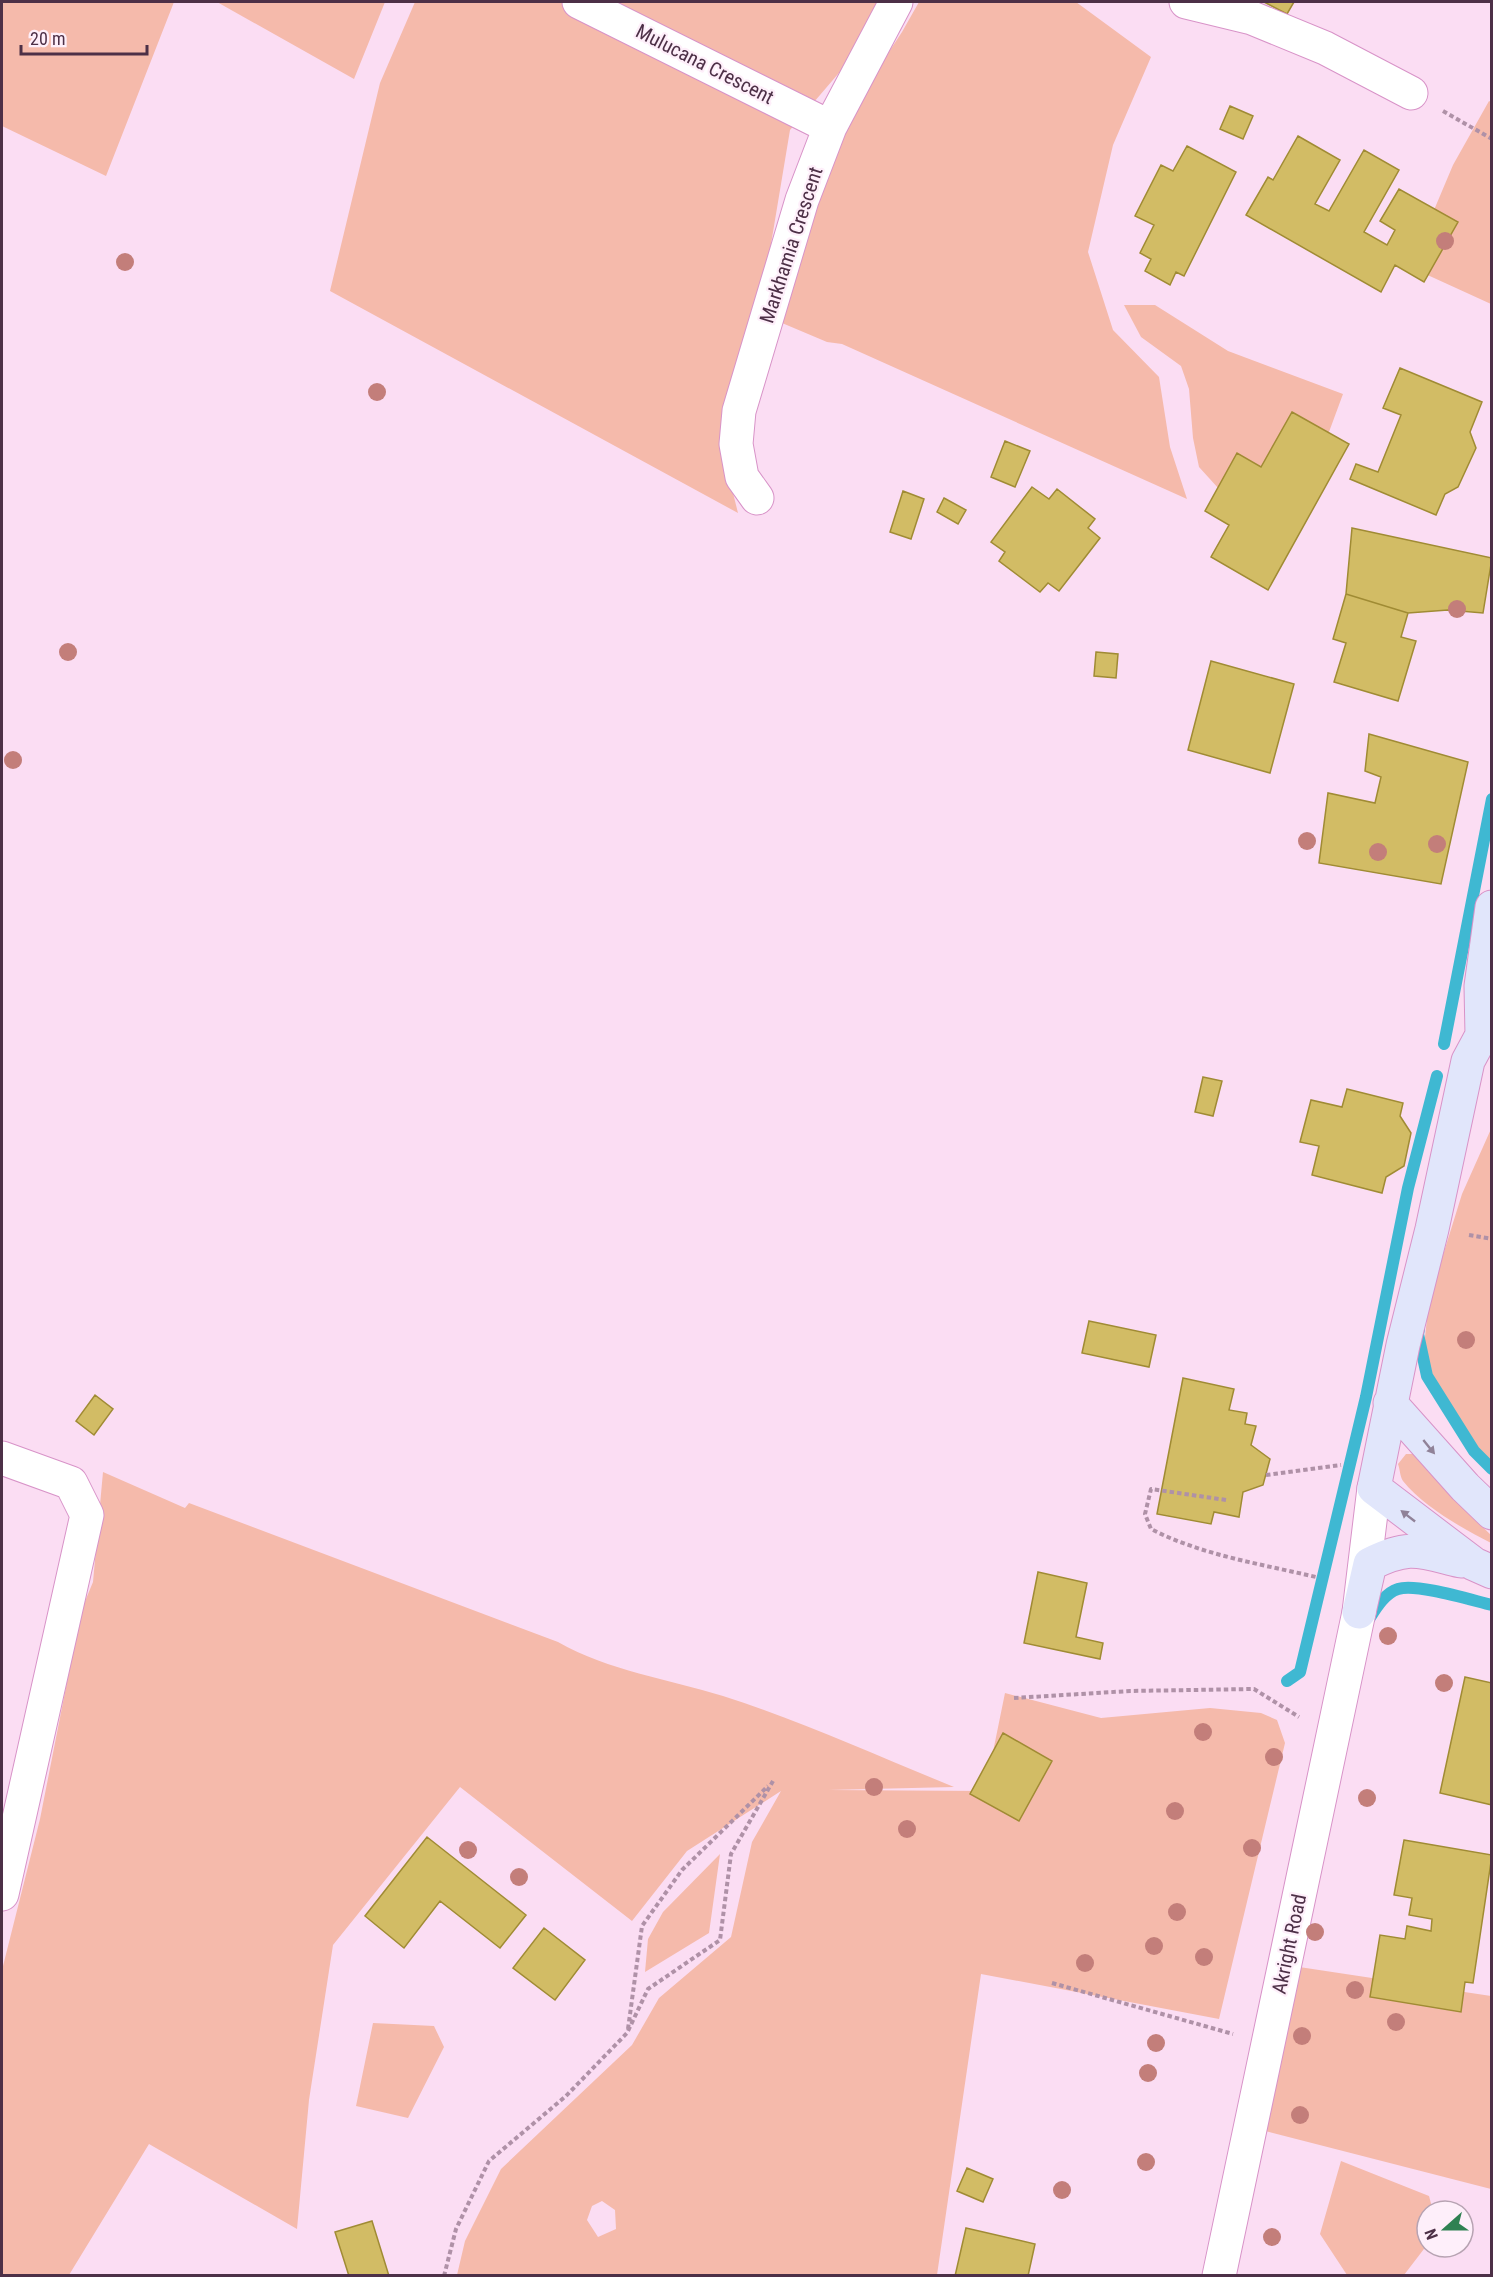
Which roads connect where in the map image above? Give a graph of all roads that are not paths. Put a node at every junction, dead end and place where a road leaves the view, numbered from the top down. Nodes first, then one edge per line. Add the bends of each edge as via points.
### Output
1 (579, 2) edge
2 (896, 2) edge
3 (1186, 2) edge
4 (1411, 93) road end
5 (830, 127) junction
6 (757, 498) dead end
7 (1491, 907) edge
8 (1487, 1030) edge
9 (1390, 1403) junction
10 (2, 1458) edge
11 (1374, 1488) junction
12 (1491, 1513) edge
13 (1483, 1568) edge
14 (1359, 1612) junction
15 (2, 1894) edge
16 (1219, 2276) edge

1 - 5 street, Mulucana Crescent
2 - 5 street, Markhamia Crescent
3 - 4 street via 1263,22 1325,48
5 - 6 street, Markhamia Crescent via 802,200 739,411 736,444 742,477
7 - 8 street via 1481,986
8 - 9 street via 1468,1061
9 - 11 street
9 -> 12 street
10 - 15 street via 71,1483 87,1515
13 -> 11 street
11 - 14 street, Akright Road
13 - 14 street via 1415,1550 1389,1555 1370,1564
14 - 16 street, Akright Road

